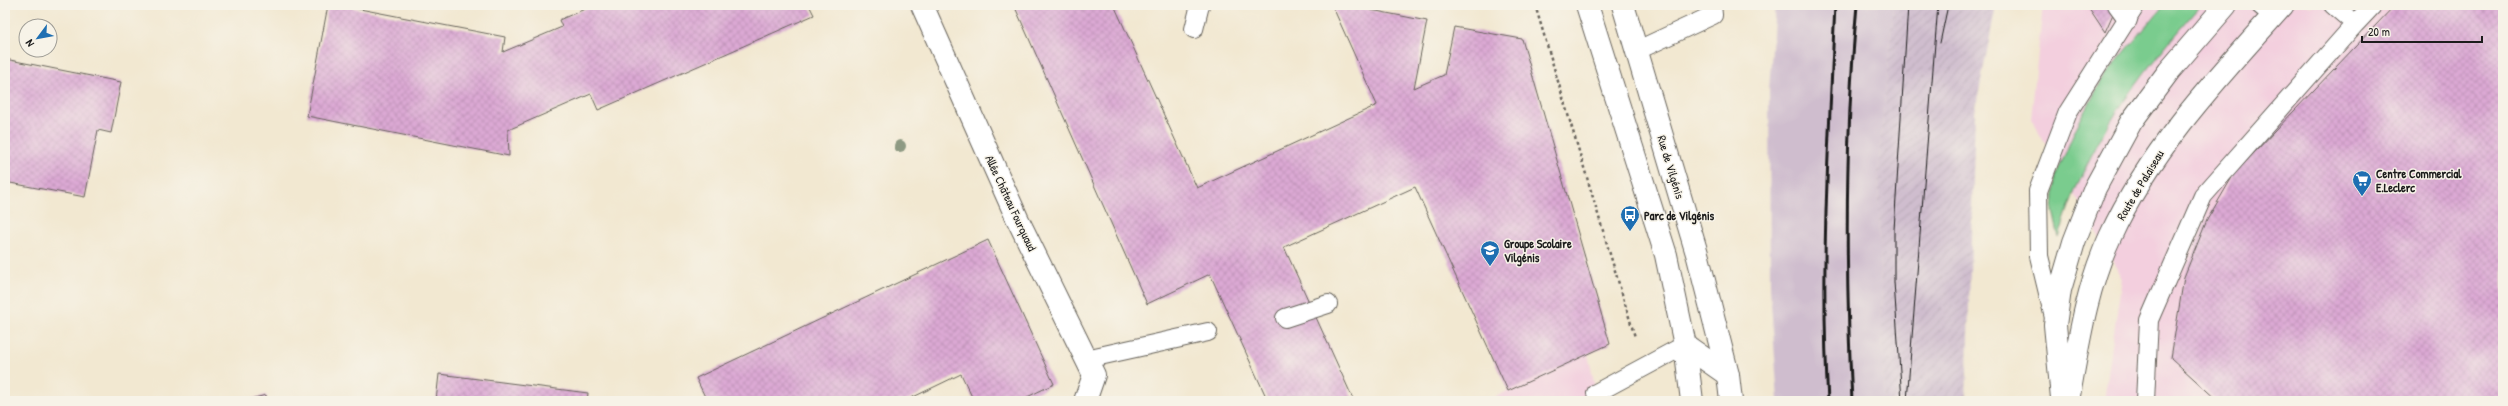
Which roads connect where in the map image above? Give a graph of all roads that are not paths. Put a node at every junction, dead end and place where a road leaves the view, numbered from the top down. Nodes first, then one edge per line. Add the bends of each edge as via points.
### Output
1 (922, 5) edge
2 (1200, 5) edge
3 (1587, 5) edge
4 (1623, 5) edge
5 (1712, 5) edge
6 (2117, 5) edge
7 (2226, 5) edge
8 (2333, 5) edge
9 (2373, 5) edge
10 (2272, 9) edge
11 (2132, 13) edge
12 (2355, 24) junction
13 (1194, 29) dead end
14 (1638, 50) junction
15 (1328, 304) dead end
16 (1284, 318) dead end
17 (2055, 325) junction
18 (1208, 332) dead end
19 (1685, 345) junction
20 (1086, 359) junction
21 (1728, 375) junction
22 (1596, 393) dead end
23 (1085, 401) edge
24 (1692, 401) edge
25 (1731, 401) edge
26 (2062, 401) edge
27 (2068, 401) edge
28 (2145, 401) edge

1 - 20 street, Allée Château Fourquaud via 1017,218
2 - 13 lane
3 - 19 street via 1666,255
4 - 14 street, Rue de Vilgénis
5 - 14 lane via 1713,15
6 - 11 lane
7 - 17 street via 2169,71 2130,122 2095,188 2072,249 2060,290
8 - 12 lane
9 - 12 lane
10 - 27 street, Route de Palaiseau via 2169,138 2109,237 2085,306
11 - 17 lane via 2068,112 2038,191 2039,256
12 - 28 lane via 2203,196 2149,320
14 - 21 street, Rue de Vilgénis via 1698,257
15 - 16 lane
17 - 26 street
18 - 20 lane
19 - 21 street
19 - 22 lane
19 - 24 street
20 - 23 street, Allée Château Fourquaud via 1094,375
21 - 25 street, Rue de Vilgénis

